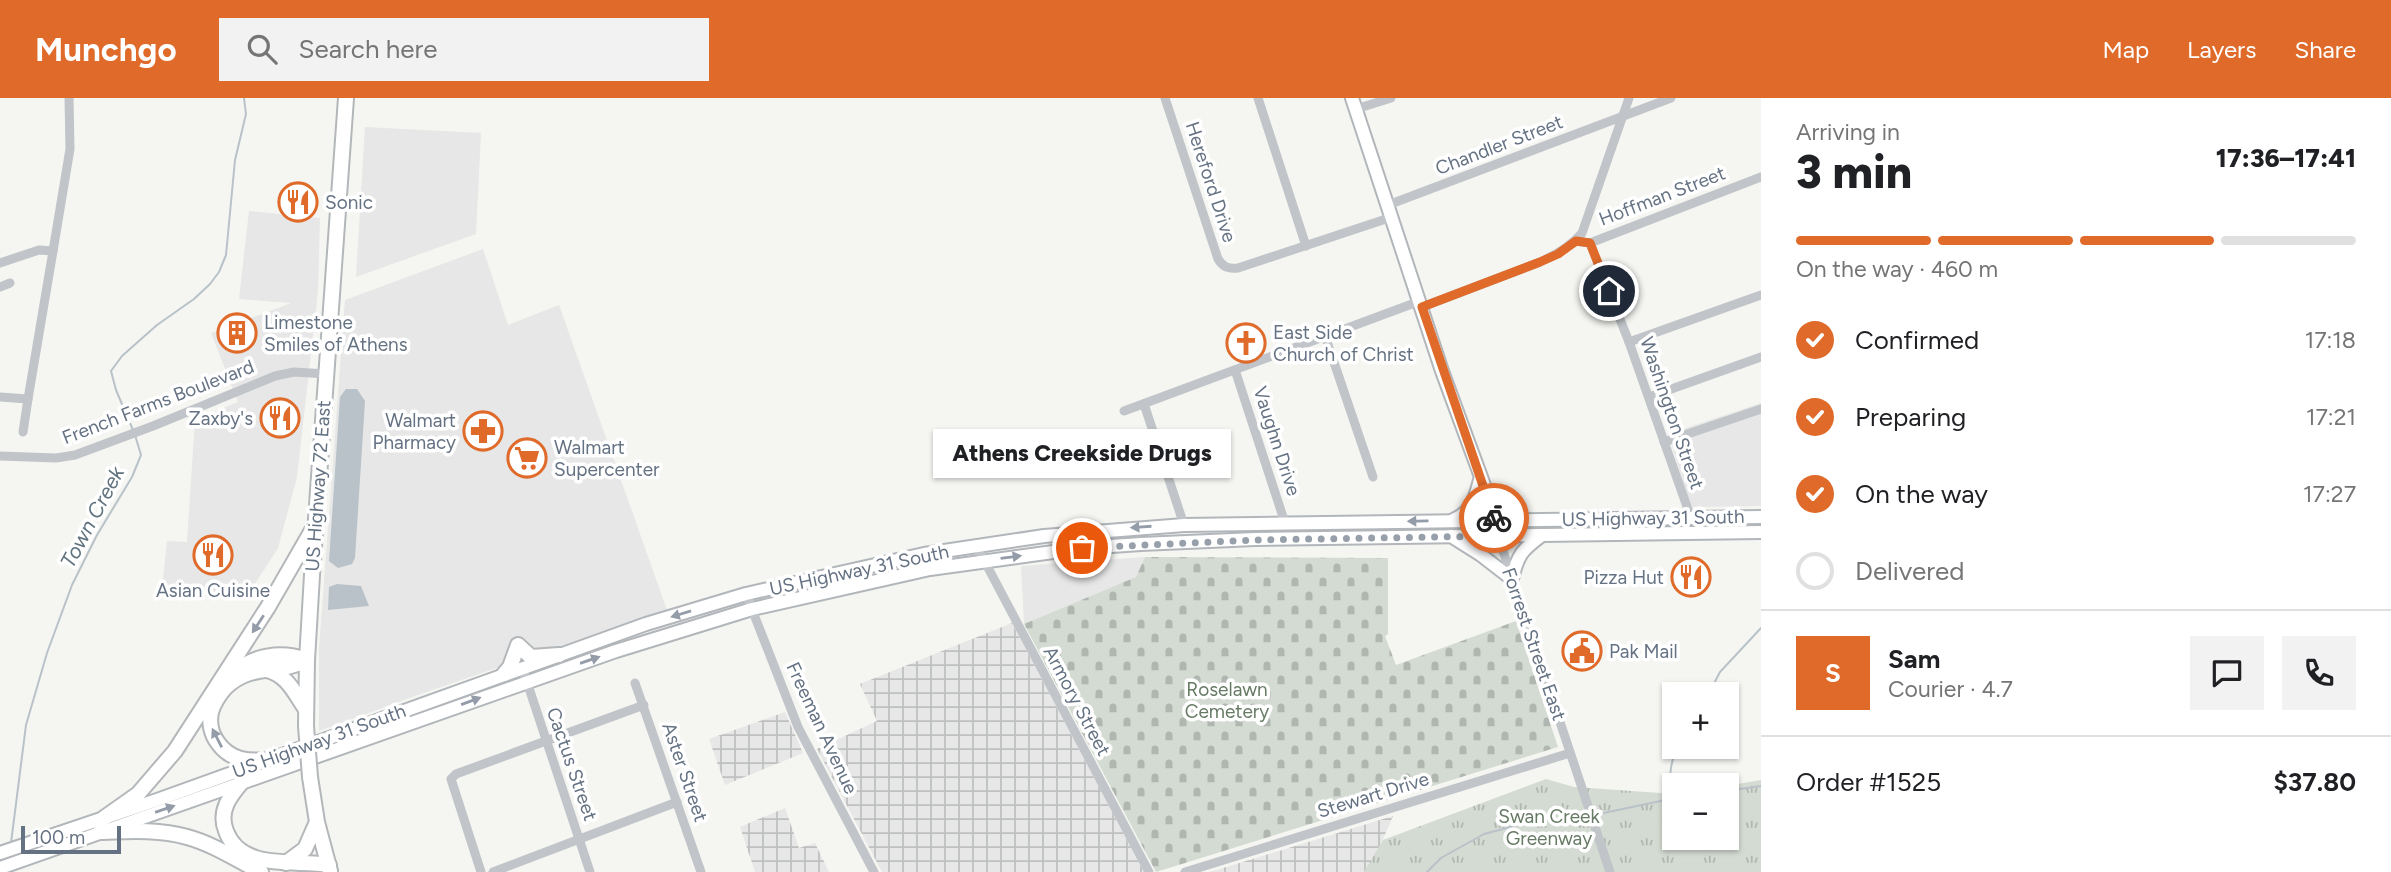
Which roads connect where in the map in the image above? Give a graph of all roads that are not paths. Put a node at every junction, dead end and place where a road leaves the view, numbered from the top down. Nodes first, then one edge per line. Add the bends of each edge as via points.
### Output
1 (69, 98) edge
2 (346, 98) edge
3 (1165, 98) edge
4 (1258, 98) edge
5 (1391, 98) edge
6 (1629, 98) edge
7 (1671, 98) edge
8 (1354, 104) edge
9 (1622, 117) junction
10 (1761, 177) edge
11 (1390, 211) junction
12 (1576, 241) junction
13 (1590, 243) junction
14 (1306, 246) junction
15 (53, 251) junction
16 (0, 262) edge
17 (10, 284) dead end
18 (0, 287) edge
19 (1761, 295) edge
20 (1421, 304) junction
21 (1325, 336) junction
22 (1629, 342) junction
23 (1761, 357) edge
24 (1235, 370) junction
25 (327, 374) junction
26 (0, 397) edge
27 (1649, 397) junction
28 (28, 399) junction
29 (1144, 404) junction
30 (1761, 409) edge
31 (1124, 411) dead end
32 (23, 432) dead end
33 (1664, 442) junction
34 (0, 459) edge
35 (1373, 477) dead end
36 (1480, 480) junction
37 (1488, 496) junction
38 (1761, 517) edge
39 (1691, 518) junction
40 (1525, 520) junction
41 (1451, 521) junction
42 (1494, 521) junction
43 (316, 522) junction
44 (1285, 523) junction
45 (1184, 524) junction
46 (1761, 533) edge
47 (1542, 535) junction
48 (1451, 536) junction
49 (1498, 536) junction
50 (976, 545) junction
51 (985, 560) junction
52 (1512, 579) junction
53 (746, 594) junction
54 (752, 609) junction
55 (559, 654) junction
56 (306, 660) junction
57 (522, 667) junction
58 (262, 669) junction
59 (504, 674) junction
60 (526, 682) junction
61 (635, 683) dead end
62 (218, 687) junction
63 (644, 705) junction
64 (306, 709) junction
65 (546, 741) junction
66 (1570, 753) junction
67 (267, 760) junction
68 (242, 782) junction
69 (677, 802) junction
70 (317, 822) junction
71 (102, 825) junction
72 (578, 839) junction
73 (1, 860) edge
74 (286, 863) junction
75 (326, 870) edge
76 (261, 872) edge
77 (481, 872) edge
78 (493, 872) edge
79 (590, 872) edge
80 (701, 872) edge
81 (874, 872) edge
82 (1149, 872) edge
83 (1185, 872) edge
84 (1610, 872) edge

1 - 15 street via 68,170
2 - 25 highway, US Highway 72 East
3 - 14 street, Hereford Drive via 1222,265 1238,268
4 - 14 street
5 - 8 street
6 - 9 street
7 - 9 street, Chandler Street
8 - 11 main road, Forrest Street East
9 - 11 street, Chandler Street
9 - 12 street
10 - 13 street, Hoffman Street
11 - 14 street, Hereford Drive
11 - 20 main road, Forrest Street East
12 - 13 street, Hoffman Street
12 - 20 street via 1540,262
13 - 22 street, Washington Street
15 - 16 street via 39,250
15 - 28 street
17 - 18 street
19 - 22 street
20 - 21 street
20 - 36 main road, Forrest Street East
21 - 24 street
21 - 35 street
22 - 27 street, Washington Street
23 - 27 street
24 - 29 street
24 - 44 street, Vaughn Drive
25 - 34 street, French Farms Boulevard via 275,376 75,454
25 - 43 highway, US Highway 72 East
26 - 28 street
27 - 33 street, Washington Street
28 - 32 street
29 - 31 street
29 - 45 street
30 - 33 street
33 - 39 street, Washington Street
36 - 37 main road, Forrest Street East
36 - 41 main road via 1475,502
37 - 40 main road
37 - 42 main road, Forrest Street East
38 - 39 main road, US Highway 31 South
39 - 40 main road, US Highway 31 South
40 - 42 main road, US Highway 31 South
41 - 42 main road, US Highway 31 South
41 -> 44 main road, US Highway 31 South
42 - 49 main road, Forrest Street East
43 - 56 highway, US Highway 72 East
43 -> 62 highway
44 - 45 main road, US Highway 31 South
45 -> 50 main road, US Highway 31 South
46 - 47 main road, US Highway 31 South
47 - 49 main road, US Highway 31 South
47 - 52 main road via 1522,550
48 - 49 main road, US Highway 31 South
51 -> 48 main road, US Highway 31 South via 1141,544
48 - 52 main road
49 - 52 street, Forrest Street East
50 - 51 street, Armory Street
50 - 53 main road, US Highway 31 South
51 - 54 main road, US Highway 31 South
51 - 82 street, Armory Street
52 - 66 street, Forrest Street East
53 - 54 street, Freeman Avenue
53 -> 55 main road, US Highway 31 South
60 -> 54 main road, US Highway 31 South
54 - 81 street, Freeman Avenue via 798,727
55 - 57 main road, US Highway 31 South
55 - 59 highway via 531,657 518,645
56 - 58 highway via 294,667
56 - 62 highway via 279,654 257,659
56 - 64 highway, US Highway 72 East
57 - 59 main road, US Highway 31 South
57 - 60 street, Cactus Street
58 - 64 highway via 286,680
67 -> 58 highway via 249,761 226,752 210,721 214,704 229,685
59 - 67 main road, US Highway 31 South
60 - 65 street, Cactus Street
68 -> 60 main road, US Highway 31 South
61 - 63 street, Aster Street
62 - 71 highway via 155,776
63 - 65 street
63 - 69 street, Aster Street
64 - 70 highway, US Highway 72 East, bridge
65 - 72 street, Cactus Street
65 - 77 street via 464,770 452,779
66 - 83 street, Stewart Drive
66 - 84 street, Forrest Street East
67 - 71 main road, US Highway 31 South
71 -> 68 main road, US Highway 31 South
68 - 74 highway via 225,808 223,821 229,839 251,856
69 - 72 street
69 - 80 street, Aster Street
70 - 74 highway via 305,849
70 - 75 highway, US Highway 72 East
71 - 73 main road, US Highway 31 South
71 - 76 highway via 183,835
72 - 78 street
72 - 79 street, Cactus Street
74 - 75 highway via 315,863

